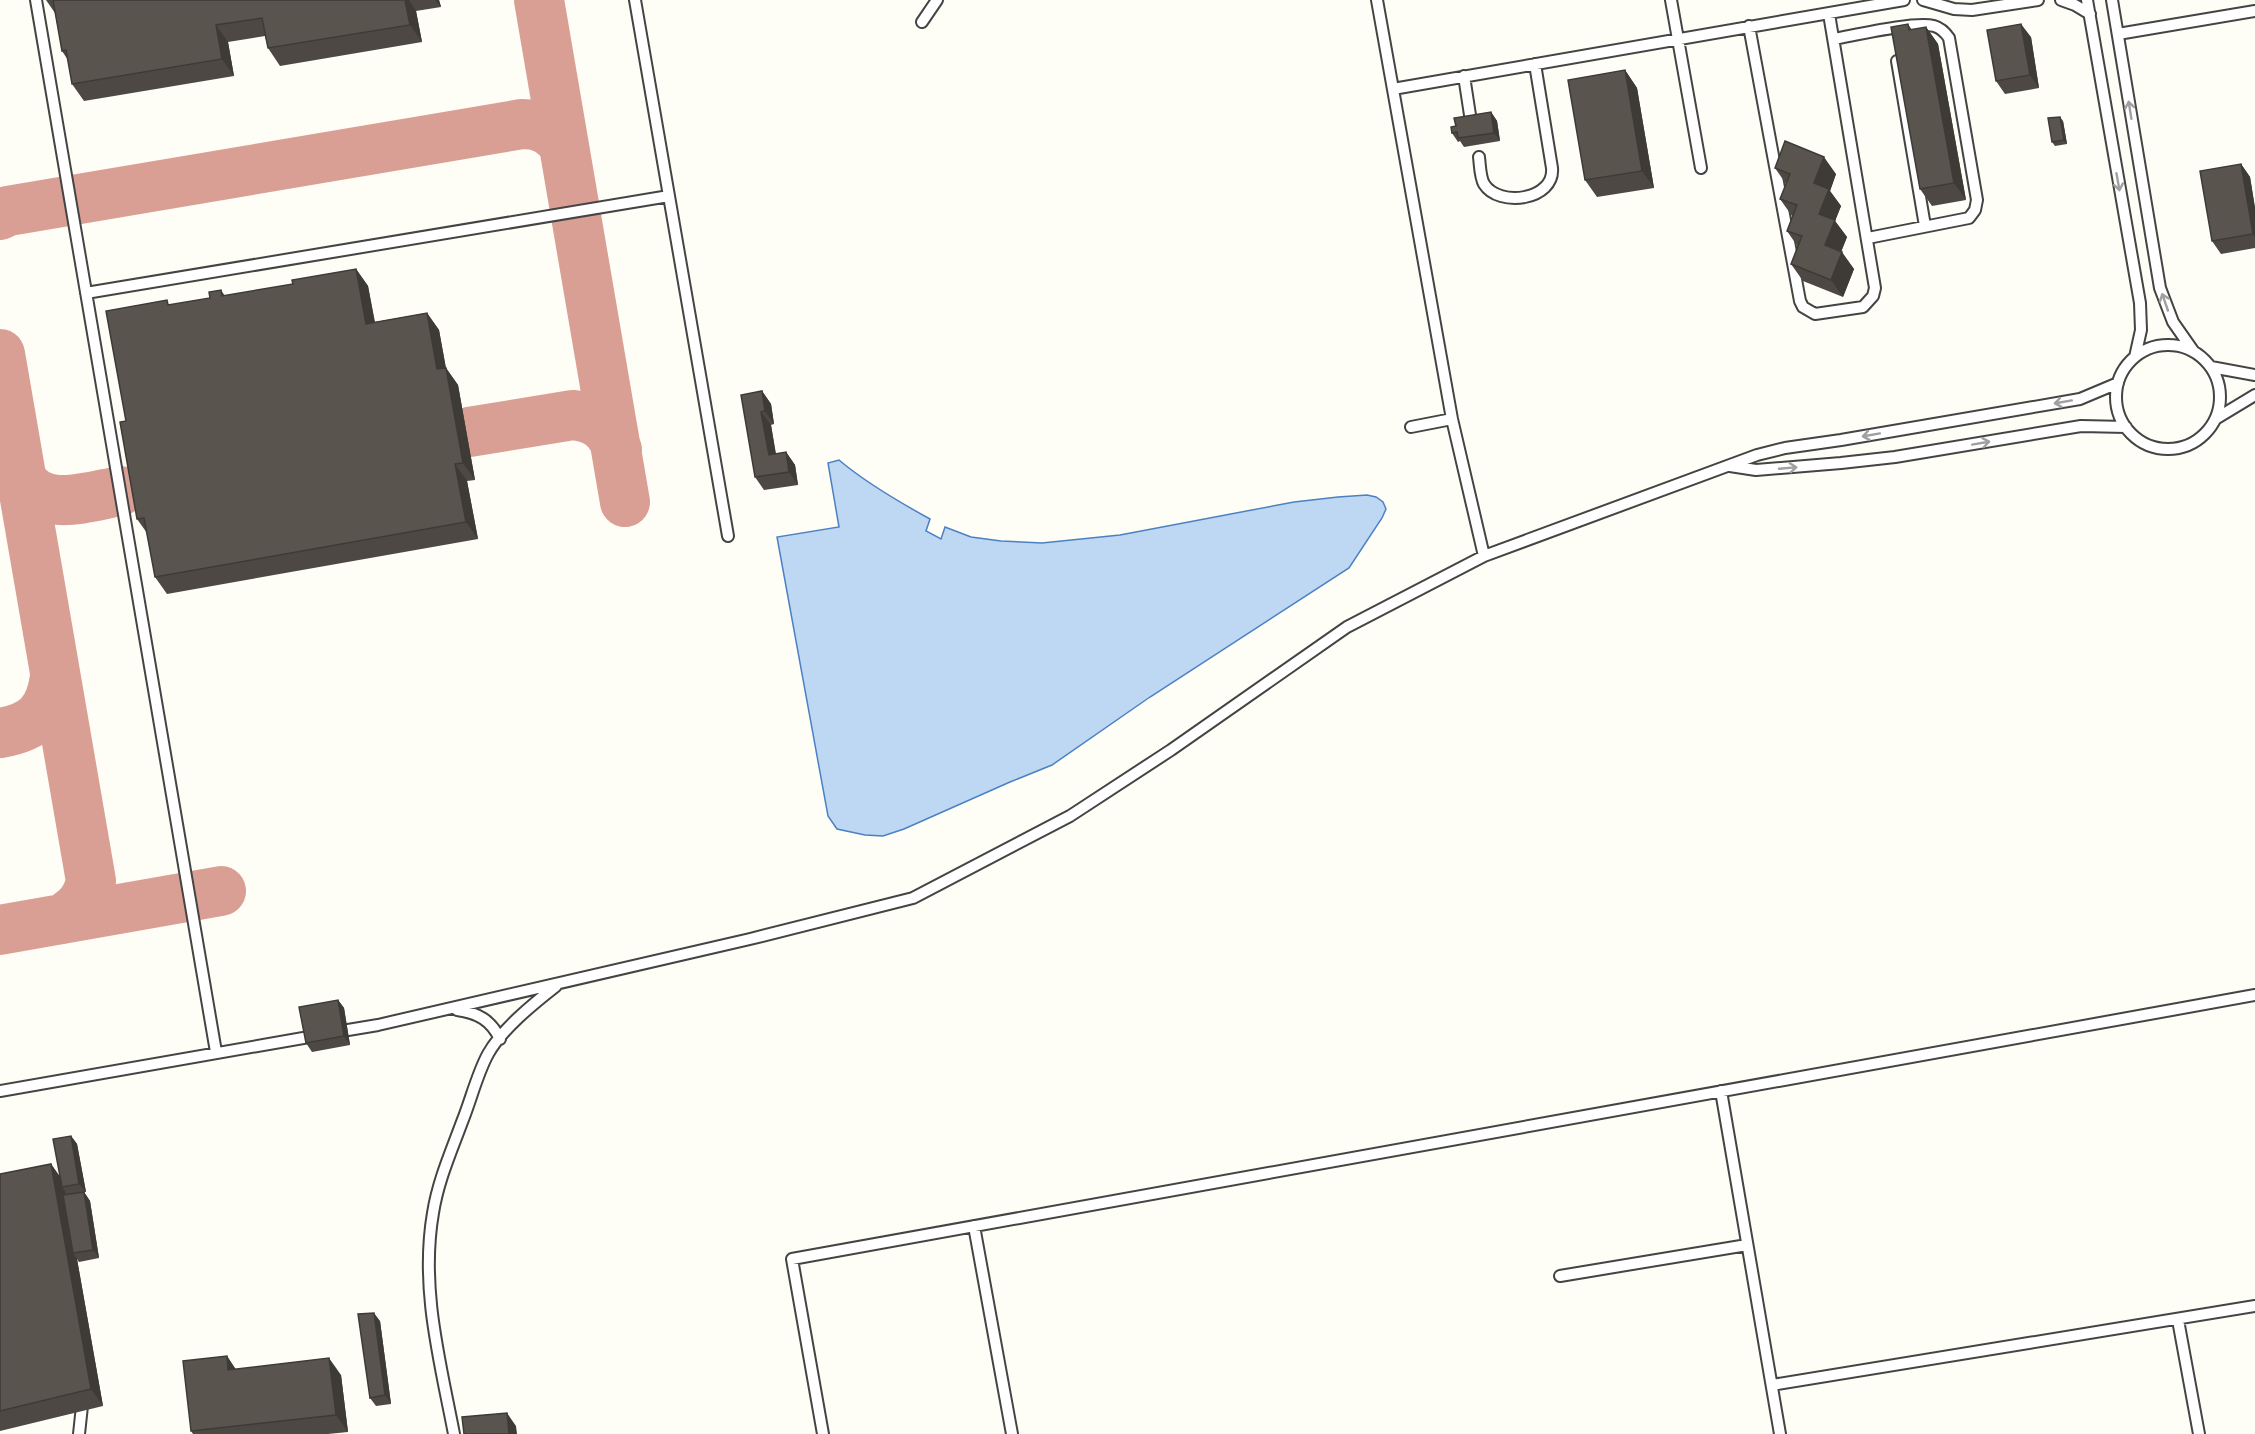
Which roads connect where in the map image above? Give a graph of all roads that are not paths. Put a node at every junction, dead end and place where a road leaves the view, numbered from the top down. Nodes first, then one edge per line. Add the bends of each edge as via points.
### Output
1 (36, 0) edge
2 (635, 0) edge
3 (937, 0) edge
4 (1377, 0) edge
5 (1671, 0) edge
6 (1904, 0) edge
7 (1923, 0) edge
8 (2038, 0) edge
9 (2061, 0) edge
10 (2087, 0) edge
11 (2112, 0) edge
12 (1885, 2) edge
13 (2255, 11) edge
14 (1829, 14) junction
15 (2090, 14) junction
16 (922, 22) dead end
17 (1749, 26) junction
18 (1891, 28) junction
19 (2118, 34) junction
20 (1677, 38) junction
21 (1834, 39) junction
22 (1893, 40) edge
23 (1895, 52) edge
24 (1535, 64) junction
25 (1464, 76) junction
26 (1392, 89) junction
27 (1470, 115) edge
28 (1479, 157) dead end
29 (1701, 168) dead end
30 (669, 196) junction
31 (1925, 226) junction
32 (1868, 238) junction
33 (86, 294) junction
34 (2194, 352) junction
35 (2135, 357) junction
36 (2211, 367) junction
37 (2255, 375) edge
38 (2118, 383) junction
39 (2255, 395) edge
40 (1452, 418) junction
41 (2217, 418) junction
42 (1412, 427) dead end
43 (2126, 428) junction
44 (1730, 466) junction
45 (728, 536) dead end
46 (1484, 556) junction
47 (560, 983) junction
48 (2255, 995) edge
49 (448, 1009) junction
50 (348, 1030) dead end
51 (309, 1037) edge
52 (500, 1039) junction
53 (216, 1052) junction
54 (0, 1091) edge
55 (1721, 1091) junction
56 (974, 1226) junction
57 (1748, 1245) junction
58 (1560, 1276) dead end
59 (2255, 1306) edge
60 (2178, 1320) junction
61 (78, 1385) edge
62 (1772, 1385) junction
63 (79, 1434) edge
64 (454, 1434) edge
65 (823, 1434) edge
66 (1012, 1434) edge
67 (1780, 1434) edge
68 (2199, 1434) edge

1 - 33 lane
2 - 30 lane
3 - 16 lane
4 - 26 lane
5 - 20 lane
6 - 12 lane
7 - 8 lane via 1962,10
9 - 15 lane
10 - 15 lane
11 - 19 lane
12 - 14 lane
13 - 19 lane
14 - 17 lane
14 - 21 lane
15 -> 35 lane via 2140,303
17 - 20 lane
17 - 32 lane via 1803,306 1821,314 1863,307 1869,302 1875,280
18 - 21 lane
18 - 22 lane
18 - 31 lane via 1928,25 1942,29 1949,38 1975,189 1977,205 1969,218
34 -> 19 lane via 2172,322 2160,288
20 - 24 lane
20 - 29 lane
21 - 32 lane
23 - 31 lane
24 - 25 lane
24 - 28 lane via 1552,168 1550,181 1532,194 1511,199 1498,197 1484,185
25 - 26 lane
25 - 27 lane
26 - 40 lane
30 - 33 lane
30 - 45 lane
31 - 32 lane
33 - 53 lane
34 - 35 lane via 2164,345
34 - 36 lane
35 - 38 lane
36 - 37 lane
36 - 41 lane via 2220,387
38 - 43 lane via 2116,406
38 -> 44 lane via 2080,399 1785,448
39 - 41 lane
40 - 42 lane
40 - 46 lane
41 - 43 lane via 2204,436 2174,450 2142,442
44 -> 43 lane via 1756,470 1841,463 2081,426
44 - 46 lane
46 - 47 lane via 1347,627 1070,816 913,898
47 - 49 lane
47 - 52 lane
48 - 55 lane
49 - 50 lane
49 - 52 lane via 482,1017
51 - 53 lane
52 - 64 lane via 487,1056 439,1184 429,1239 431,1313
53 - 54 lane
55 - 56 lane
55 - 57 lane
56 - 65 lane via 792,1259
56 - 66 lane
57 - 58 lane
57 - 62 lane
59 - 60 lane
60 - 62 lane
60 - 68 lane
61 - 63 lane via 82,1406
62 - 67 lane

